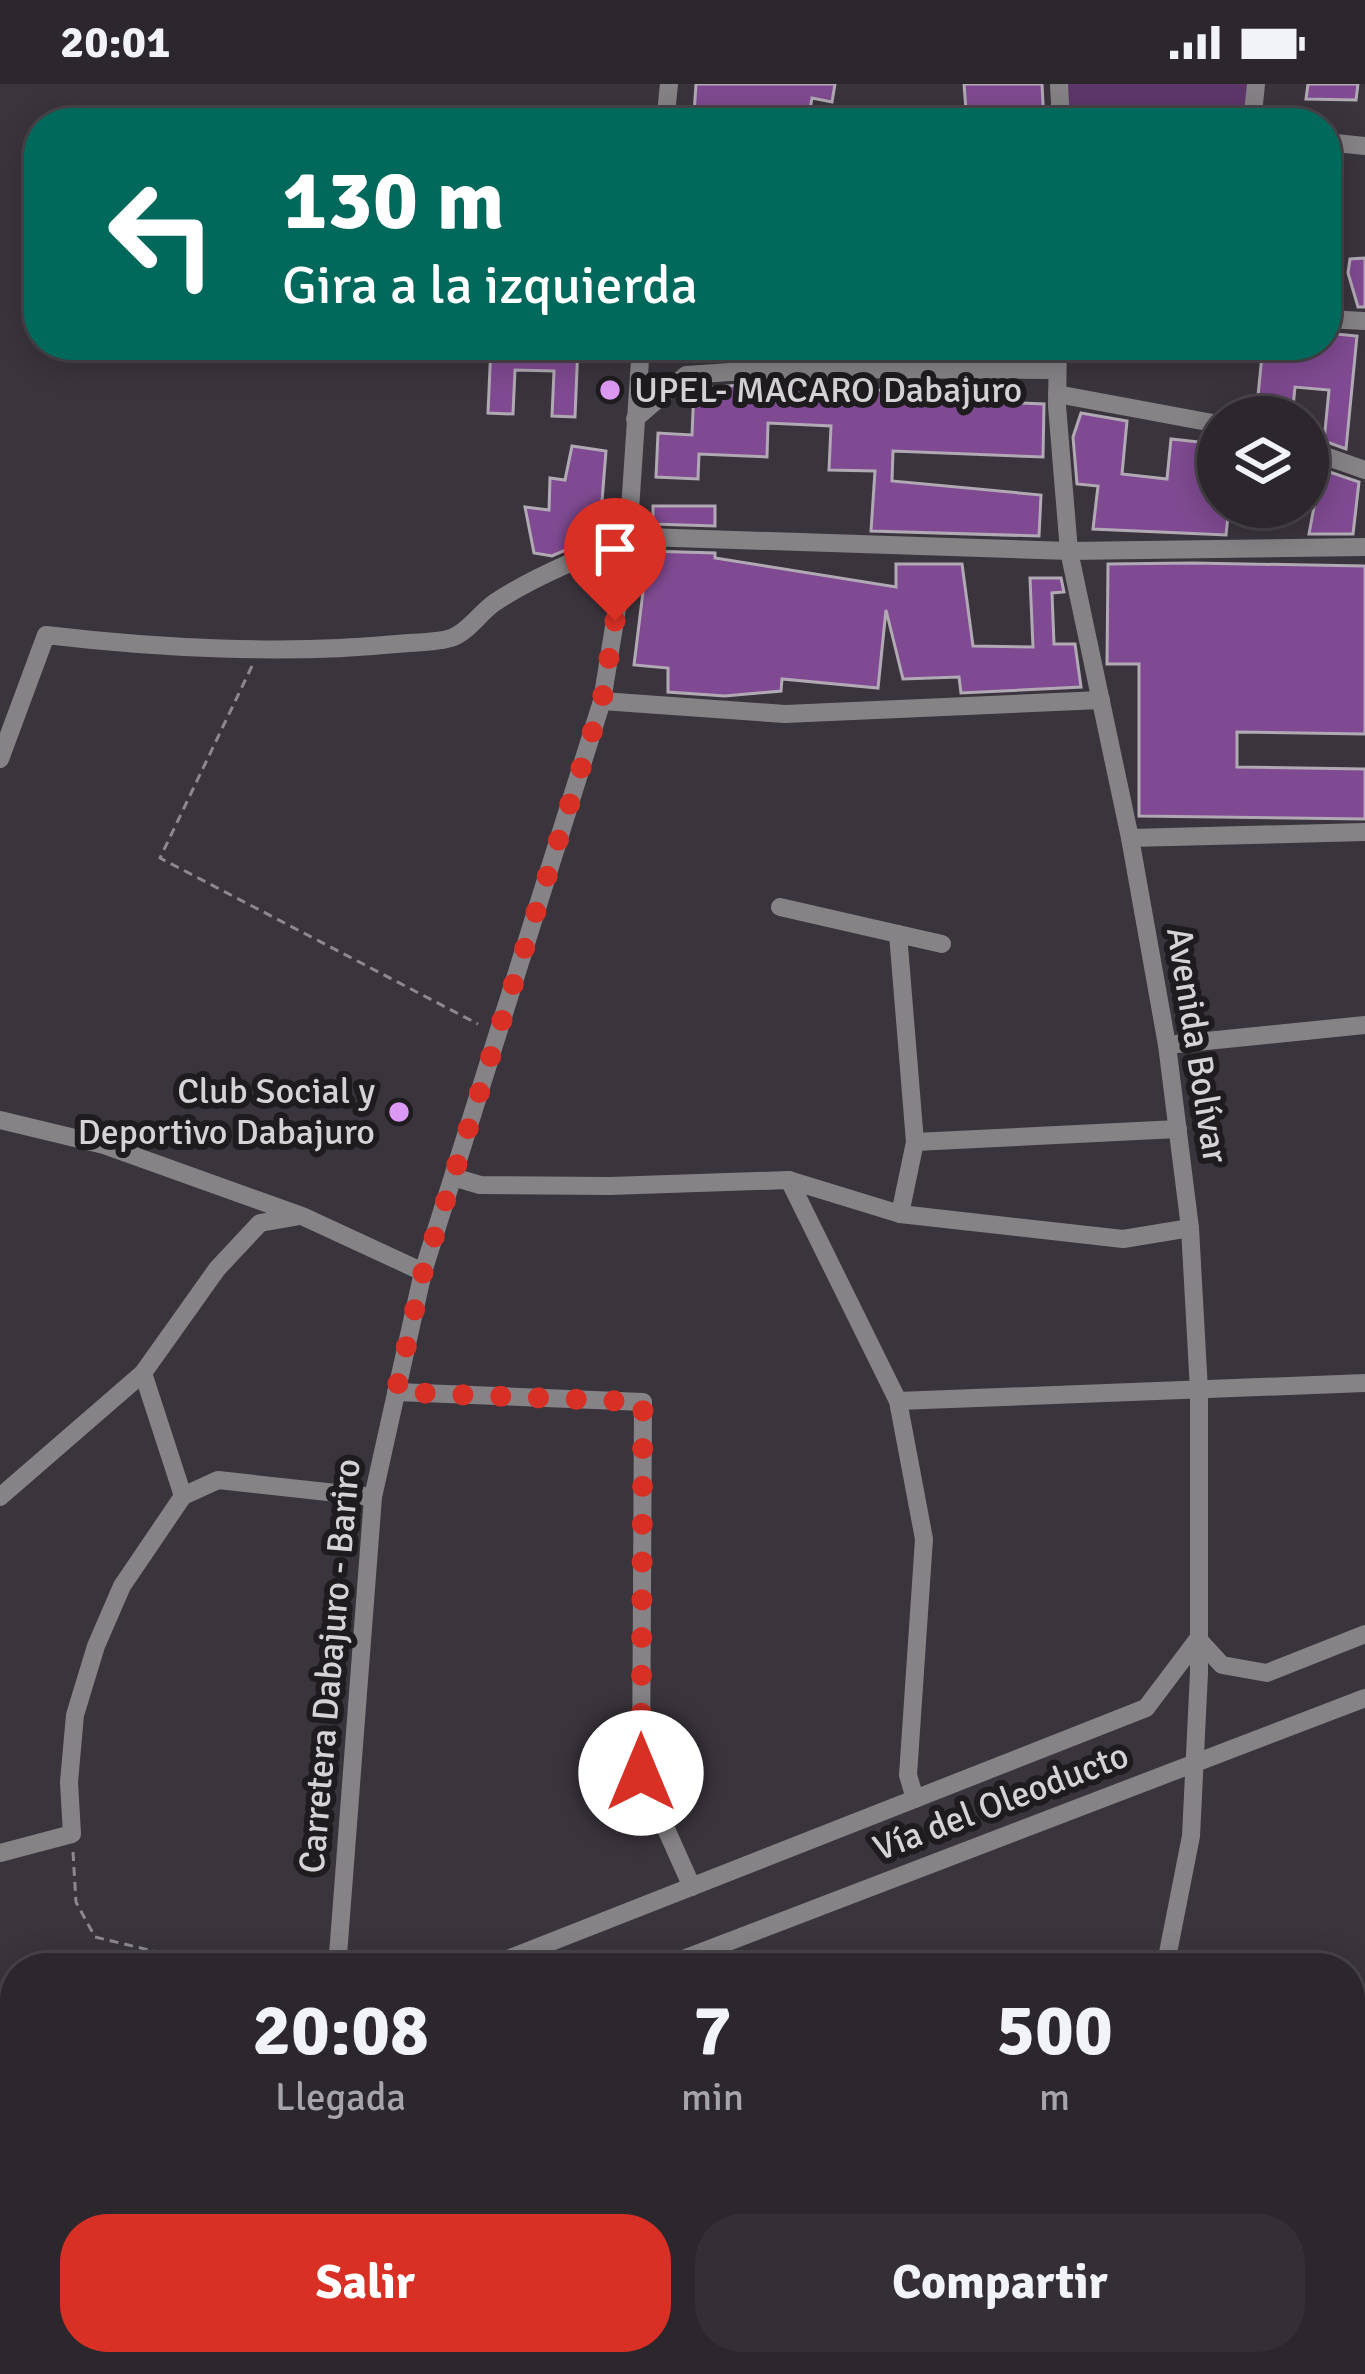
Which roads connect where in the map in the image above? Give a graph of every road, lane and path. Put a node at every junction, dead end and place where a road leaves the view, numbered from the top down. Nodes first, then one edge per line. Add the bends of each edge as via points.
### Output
1 (640, 360) edge
2 (873, 360) edge
3 (1057, 360) edge
4 (873, 369) junction
5 (1057, 370) junction
6 (1057, 394) junction
7 (635, 419) junction
8 (1197, 420) edge
9 (1329, 457) edge
10 (1365, 470) edge
11 (628, 540) junction
12 (1365, 547) edge
13 (1069, 550) junction
14 (261, 648) junction
15 (1101, 700) junction
16 (602, 701) junction
17 (0, 759) edge
18 (1365, 832) edge
19 (1130, 838) junction
20 (780, 907) dead end
21 (898, 934) junction
22 (942, 944) dead end
23 (1365, 1025) edge
24 (498, 1034) junction
25 (1167, 1045) junction
26 (0, 1120) edge
27 (1178, 1129) junction
28 (915, 1142) junction
29 (453, 1177) junction
30 (789, 1180) junction
31 (900, 1214) junction
32 (302, 1216) junction
33 (1190, 1228) junction
34 (423, 1273) junction
35 (143, 1373) junction
36 (1365, 1383) edge
37 (1199, 1390) junction
38 (396, 1392) junction
39 (898, 1401) junction
40 (184, 1496) junction
41 (373, 1497) junction
42 (0, 1498) edge
43 (1365, 1634) edge
44 (1198, 1639) junction
45 (1365, 1698) edge
46 (1195, 1763) junction
47 (915, 1799) junction
48 (72, 1834) junction
49 (0, 1853) edge
50 (692, 1886) junction
51 (162, 1953) edge
52 (338, 1953) edge
53 (523, 1953) edge
54 (699, 1953) edge
55 (1168, 1953) edge

1 - 7 street, Carretera Dabajuro - Bariro
2 - 4 street
3 - 5 street, Avenida Bolívar
4 - 5 street
4 - 7 street via 686,376
5 - 6 street, Avenida Bolívar
6 - 8 street
6 - 13 street, Avenida Bolívar
7 - 11 street, Carretera Dabajuro - Bariro
9 - 10 street
11 - 13 street
11 - 14 street via 493,604 454,638
11 - 16 street, Carretera Dabajuro - Bariro
12 - 13 street
13 - 15 street, Avenida Bolívar
14 - 17 street via 46,635
14 - 24 path via 160,858
15 - 16 street via 785,714
15 - 19 street, Avenida Bolívar
16 - 24 street, Carretera Dabajuro - Bariro
18 - 19 street
19 - 25 street, Avenida Bolívar
20 - 21 street
21 - 22 street
21 - 28 street
23 - 25 street
24 - 29 street, Carretera Dabajuro - Bariro
25 - 27 street, Avenida Bolívar
26 - 32 street via 104,1144
27 - 28 street
27 - 33 street, Avenida Bolívar
28 - 31 street
29 - 30 street via 480,1185
29 - 34 street, Carretera Dabajuro - Bariro
30 - 31 street
30 - 39 street
31 - 33 street via 1123,1239
32 - 34 street
32 - 35 street via 260,1222
33 - 37 street, Avenida Bolívar
34 - 38 street, Carretera Dabajuro - Bariro
35 - 40 street
35 - 42 street
36 - 37 street
37 - 39 street
37 - 44 street, Avenida Bolívar
38 - 41 street, Carretera Dabajuro - Bariro
38 - 50 street via 643,1402 641,1773
39 - 47 street via 924,1539 908,1775
40 - 41 street via 218,1480
40 - 48 street via 122,1586 95,1646 75,1715
41 - 52 street, Carretera Dabajuro - Bariro
43 - 44 street via 1267,1673 1222,1665
44 - 46 street, Avenida Bolívar
44 - 47 street via 1146,1708
45 - 46 street, Vía del Oleoducto
46 - 54 street, Vía del Oleoducto
46 - 55 street, Avenida Bolívar via 1191,1837
47 - 50 street
48 - 49 street
48 - 51 path via 76,1902 95,1937
50 - 53 street

